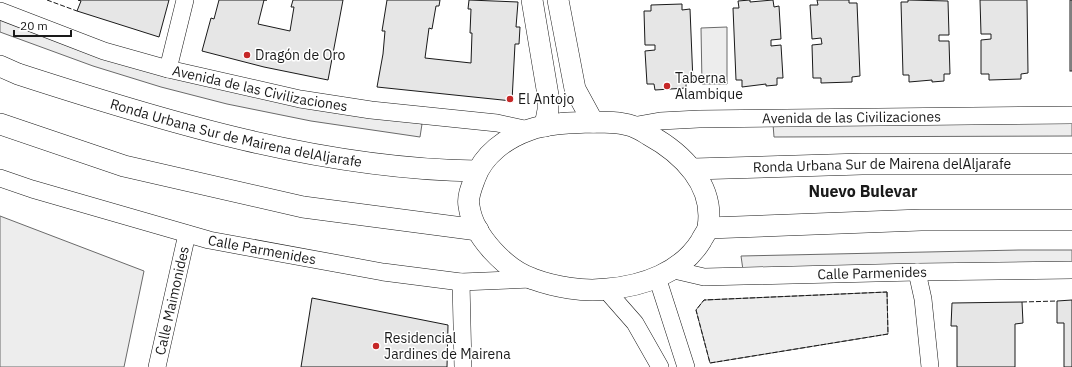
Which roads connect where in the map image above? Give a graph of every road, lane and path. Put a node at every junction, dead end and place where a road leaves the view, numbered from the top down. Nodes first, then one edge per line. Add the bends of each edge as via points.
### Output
1 (185, 0) edge
2 (532, 0) edge
3 (558, 0) edge
4 (0, 11) edge
5 (0, 66) edge
6 (168, 69) junction
7 (1072, 115) edge
8 (593, 122) junction
9 (0, 124) edge
10 (632, 126) junction
11 (537, 128) junction
12 (1072, 164) edge
13 (693, 169) junction
14 (478, 171) junction
15 (0, 178) edge
16 (1072, 220) edge
17 (708, 228) junction
18 (478, 230) junction
19 (187, 234) junction
20 (1072, 270) edge
21 (917, 272) junction
22 (666, 274) junction
23 (532, 279) junction
24 (461, 282) junction
25 (606, 290) junction
26 (157, 367) edge
27 (463, 367) edge
28 (660, 367) edge
29 (686, 367) edge
30 (930, 367) edge

1 - 6 street
2 - 11 street via 548,95 548,110
3 - 8 street via 575,90
4 - 6 street, Avenida de las Civilizaciones via 104,52
5 - 14 street, Ronda Urbana Sur de Mairena delAljarafe via 140,113 284,148 431,170
6 - 11 street, Avenida de las Civilizaciones via 300,99 371,110
7 - 10 street, Avenida de las Civilizaciones via 699,119 660,121
8 - 10 street
8 - 11 street
9 - 18 street via 124,166 303,207
10 - 13 street via 658,140
11 - 14 street via 506,141 490,154
12 - 13 street, Ronda Urbana Sur de Mairena delAljarafe via 862,164
13 - 17 street via 705,190 710,208
14 - 18 street via 468,206
15 - 19 street, Calle Parmenides via 46,194
16 - 17 street via 921,220
17 - 22 street via 694,251
18 - 23 street via 487,245 502,259
19 - 24 street, Calle Parmenides via 383,272
19 - 26 street, Calle Maimonides
20 - 21 street, Calle Parmenides
21 - 22 street, Calle Parmenides via 704,277
21 - 30 street via 923,298
22 - 25 street
22 - 29 street
23 - 24 street, Calle Parmenides
23 - 25 street via 570,288
24 - 27 street
25 - 28 street via 635,323

